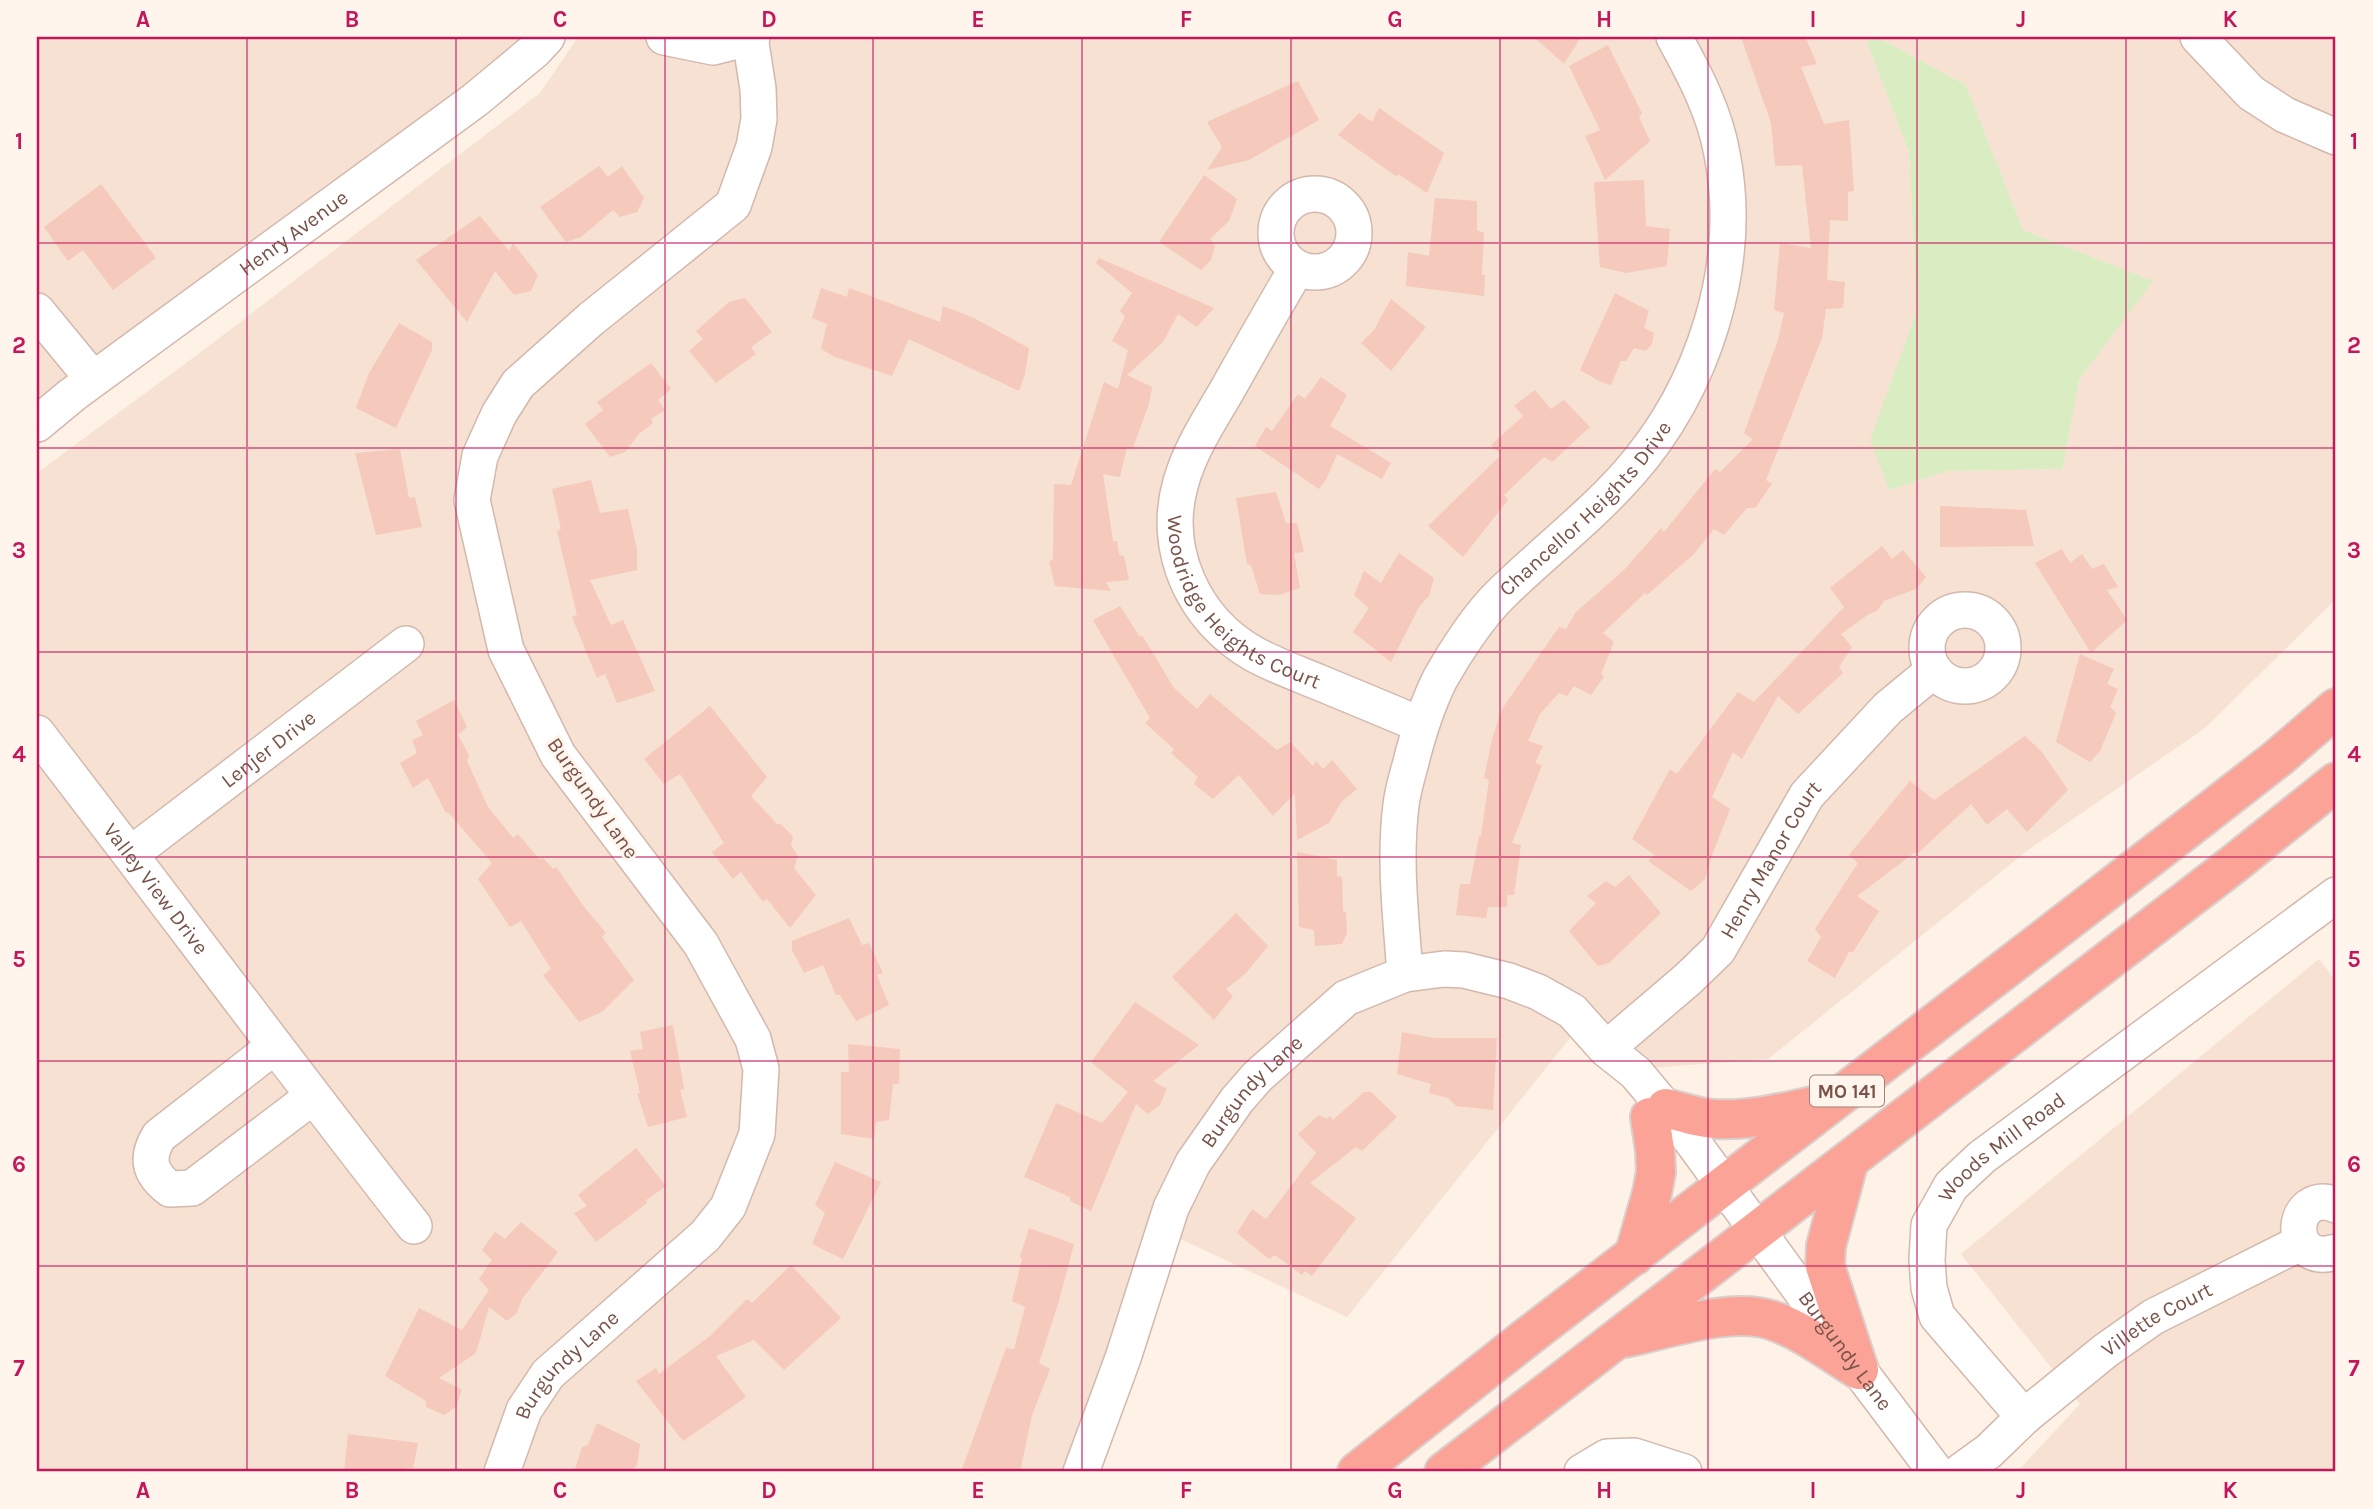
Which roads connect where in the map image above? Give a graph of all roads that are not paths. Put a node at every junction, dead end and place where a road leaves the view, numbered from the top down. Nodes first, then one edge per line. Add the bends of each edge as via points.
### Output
1 (547, 37) edge
2 (664, 37) edge
3 (751, 37) edge
4 (1674, 37) edge
5 (2198, 37) edge
6 (2336, 137) edge
7 (1297, 268) dead end
8 (37, 311) edge
9 (93, 379) junction
10 (43, 407) edge
11 (406, 644) dead end
12 (1934, 670) dead end
13 (2336, 708) edge
14 (1421, 725) junction
15 (37, 733) edge
16 (2336, 782) edge
17 (131, 854) junction
18 (2336, 895) edge
19 (1405, 974) junction
20 (275, 1046) junction
21 (1606, 1049) junction
22 (312, 1097) junction
23 (1834, 1101) junction
24 (1658, 1112) junction
25 (1849, 1160) junction
26 (1718, 1191) junction
27 (2336, 1205) edge
28 (414, 1226) dead end
29 (1755, 1231) junction
30 (2302, 1242) junction
31 (2336, 1252) edge
32 (1634, 1256) junction
33 (1613, 1340) junction
34 (1858, 1370) junction
35 (2024, 1417) junction
36 (502, 1472) edge
37 (1081, 1472) edge
38 (1357, 1472) edge
39 (1444, 1472) edge
40 (1582, 1472) edge
41 (1684, 1472) edge
42 (1936, 1472) edge
43 (1961, 1472) edge

1 - 9 street, Henry Avenue via 475,100
2 - 3 street via 713,47
3 - 36 street, Burgundy Lane via 759,119 733,205 518,384 480,456 472,499 506,650 558,755 701,944 753,1038 761,1069 757,1134 728,1207 705,1236 548,1374 524,1410
4 - 14 street, Chancellor Heights Drive via 1707,103 1722,153 1728,203 1727,244 1706,341 1662,430 1591,512 1499,595 1440,680
5 - 6 street via 2251,93 2285,115
7 - 14 street, Woodridge Heights Court via 1192,450 1175,511 1180,562 1191,592 1208,616 1238,643 1280,667
8 - 9 street
9 - 10 street, Henry Avenue
11 - 17 street, Lenjer Drive
12 - 21 street, Henry Manor Court via 1888,708 1807,795 1718,950
13 - 23 highway, MO 141 via 2245,784
14 - 19 street, Chancellor Heights Drive via 1401,803 1399,834
15 - 17 street, Valley View Drive
16 - 25 highway, MO 141
17 - 20 street, Valley View Drive
18 - 35 street, Woods Mill Road via 1982,1157 1951,1186 1929,1225 1927,1260 1937,1316
19 - 21 street, Burgundy Lane via 1464,970 1509,981 1572,1011
19 - 37 street, Burgundy Lane via 1346,998 1258,1076 1193,1163 1171,1208
20 - 22 street, Valley View Drive
20 - 22 street via 159,1136 152,1148 154,1174 170,1189 192,1188
21 - 24 street, Burgundy Lane via 1636,1073
22 - 28 street, Valley View Drive
23 - 24 highway via 1738,1119
23 - 26 highway, MO 141
24 - 26 street, Burgundy Lane
24 - 32 highway via 1653,1193
25 - 29 highway, MO 141
25 - 34 highway via 1826,1245 1825,1266
26 - 29 street, Burgundy Lane
26 - 32 highway, MO 141
27 - 30 street via 2323,1202 2304,1212 2298,1229
29 - 33 highway, MO 141
29 - 34 street, Burgundy Lane
30 - 31 street via 2316,1254
30 - 35 street, Villette Court via 2153,1317
32 - 38 highway, MO 141
33 - 34 highway via 1743,1315 1772,1320 1802,1334
33 - 39 highway, MO 141
34 - 42 street, Burgundy Lane
35 - 43 street
40 - 41 street via 1607,1457 1634,1456

